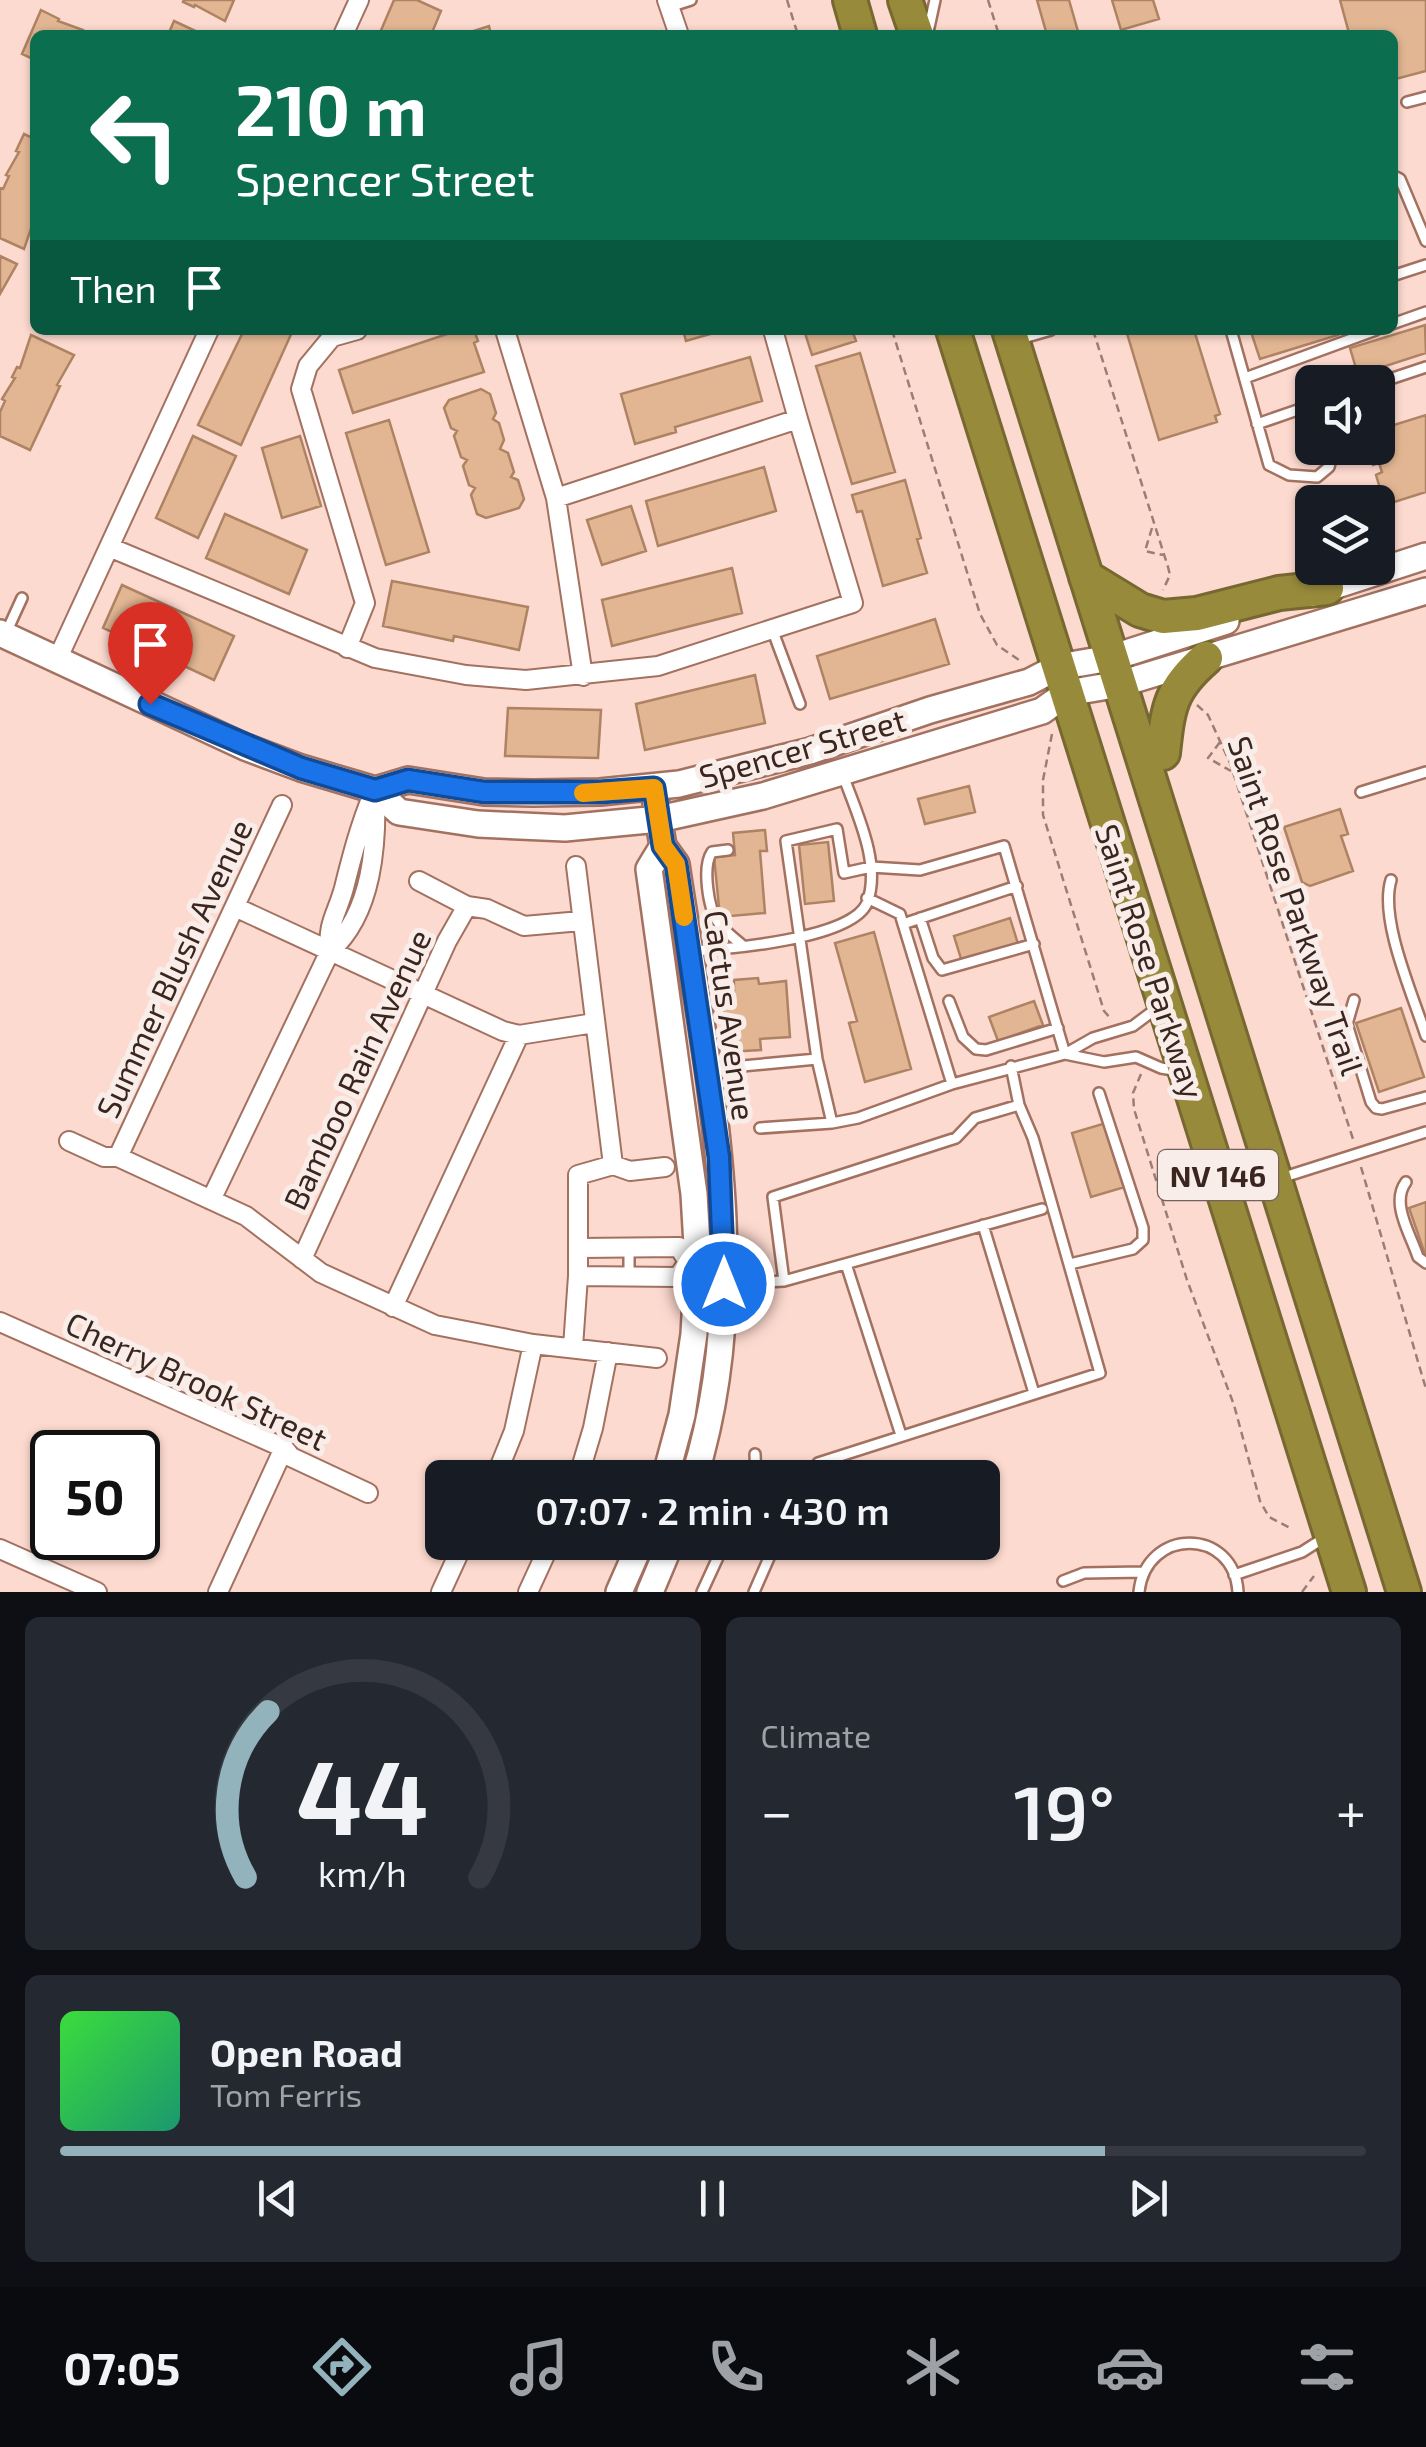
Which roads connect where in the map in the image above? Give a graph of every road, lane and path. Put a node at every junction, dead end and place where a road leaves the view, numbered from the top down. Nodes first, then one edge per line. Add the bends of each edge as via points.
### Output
1 (359, 0) edge
2 (691, 0) edge
3 (787, 0) edge
4 (850, 0) edge
5 (906, 0) edge
6 (934, 0) edge
7 (988, 0) edge
8 (668, 3) edge
9 (345, 30) edge
10 (677, 30) edge
11 (796, 30) edge
12 (859, 30) edge
13 (915, 30) edge
14 (928, 30) edge
15 (997, 30) edge
16 (1426, 97) edge
17 (1406, 102) dead end
18 (1398, 178) edge
19 (1423, 224) edge
20 (1426, 242) edge
21 (1426, 264) edge
22 (1398, 274) edge
23 (1426, 312) edge
24 (1398, 322) edge
25 (207, 335) edge
26 (330, 335) edge
27 (507, 335) edge
28 (774, 335) edge
29 (894, 335) edge
30 (955, 335) edge
31 (1010, 335) edge
32 (1095, 335) edge
33 (1233, 335) edge
34 (1362, 335) edge
35 (1426, 367) edge
36 (1395, 377) edge
37 (1245, 378) junction
38 (1295, 410) edge
39 (798, 419) junction
40 (1257, 424) junction
41 (1330, 465) edge
42 (556, 498) junction
43 (1154, 523) junction
44 (109, 548) junction
45 (1164, 555) junction
46 (1426, 556) edge
47 (1086, 577) junction
48 (1328, 588) junction
49 (1426, 590) edge
50 (1160, 594) dead end
51 (22, 598) dead end
52 (772, 629) junction
53 (2, 634) edge
54 (348, 648) junction
55 (1206, 658) junction
56 (57, 660) junction
57 (1020, 660) dead end
58 (1116, 671) junction
59 (583, 676) junction
60 (1063, 680) junction
61 (1190, 701) dead end
62 (800, 704) dead end
63 (1052, 734) dead end
64 (1220, 742) junction
65 (1140, 748) junction
66 (842, 772) junction
67 (1232, 772) junction
68 (1426, 772) edge
69 (375, 790) junction
70 (1362, 792) dead end
71 (656, 803) junction
72 (282, 805) dead end
73 (663, 846) junction
74 (728, 850) dead end
75 (576, 866) dead end
76 (871, 867) junction
77 (346, 879) junction
78 (1390, 880) dead end
79 (419, 881) dead end
80 (366, 883) junction
81 (1017, 886) junction
82 (868, 898) junction
83 (467, 906) junction
84 (235, 907) junction
85 (920, 918) junction
86 (581, 921) junction
87 (903, 924) junction
88 (800, 936) junction
89 (1034, 944) junction
90 (742, 945) junction
91 (330, 951) junction
92 (689, 951) junction
93 (666, 985) junction
94 (423, 994) junction
95 (1354, 1000) dead end
96 (949, 1001) dead end
97 (1164, 1002) junction
98 (1120, 1018) dead end
99 (594, 1023) junction
100 (1058, 1028) junction
101 (519, 1035) junction
102 (1426, 1036) edge
103 (1065, 1054) junction
104 (817, 1059) junction
105 (1010, 1066) junction
106 (1144, 1068) dead end
107 (706, 1069) junction
108 (1186, 1072) junction
109 (952, 1084) junction
110 (1099, 1093) dead end
111 (1426, 1097) edge
112 (1018, 1105) junction
113 (832, 1123) junction
114 (760, 1128) dead end
115 (1426, 1132) edge
116 (1353, 1139) dead end
117 (69, 1140) dead end
118 (118, 1157) junction
119 (719, 1157) junction
120 (613, 1165) junction
121 (1361, 1166) dead end
122 (665, 1167) dead end
123 (1276, 1180) junction
124 (1406, 1182) dead end
125 (212, 1200) junction
126 (1042, 1209) dead end
127 (983, 1225) junction
128 (629, 1247) junction
129 (579, 1248) junction
130 (302, 1259) junction
131 (693, 1262) junction
132 (1426, 1263) edge
133 (846, 1264) junction
134 (1070, 1264) junction
135 (578, 1276) junction
136 (629, 1277) junction
137 (784, 1280) junction
138 (724, 1284) junction
139 (393, 1307) junction
140 (0, 1322) edge
141 (533, 1344) junction
142 (573, 1347) junction
143 (608, 1352) junction
144 (657, 1358) dead end
145 (716, 1363) junction
146 (1426, 1388) edge
147 (1034, 1393) junction
148 (682, 1415) junction
149 (900, 1434) junction
150 (284, 1448) junction
151 (755, 1454) dead end
152 (502, 1460) edge
153 (583, 1460) edge
154 (670, 1460) edge
155 (683, 1460) edge
156 (697, 1460) edge
157 (755, 1460) edge
158 (826, 1460) edge
159 (368, 1493) dead end
160 (1290, 1528) dead end
161 (1331, 1533) junction
162 (0, 1548) edge
163 (456, 1560) edge
164 (542, 1560) edge
165 (633, 1560) edge
166 (663, 1560) edge
167 (717, 1560) edge
168 (768, 1560) edge
169 (1143, 1572) junction
170 (1234, 1574) junction
171 (1314, 1576) dead end
172 (1063, 1581) dead end
173 (97, 1592) edge
174 (218, 1592) edge
175 (441, 1592) edge
176 (528, 1592) edge
177 (619, 1592) edge
178 (650, 1592) edge
179 (702, 1592) edge
180 (754, 1592) edge
181 (1138, 1592) edge
182 (1238, 1592) edge
183 (1302, 1592) edge
184 (1349, 1592) edge
185 (1404, 1592) edge

1 - 9 street
2 - 8 lane
3 - 11 path
4 - 12 highway
5 - 13 highway
6 - 14 lane
7 - 15 path
8 - 10 street
16 - 17 lane
18 - 19 lane
19 - 20 lane
21 - 22 lane
23 - 24 lane
25 - 44 street
26 - 54 street via 301,389 365,603
27 - 42 street
28 - 39 street
29 - 57 path via 980,614 997,645
30 - 60 highway, Saint Rose Parkway / NV 146
31 - 47 highway, Saint Rose Parkway / NV 146
32 - 43 path
33 - 37 lane
34 - 37 lane
35 - 36 lane
37 - 40 lane
38 - 40 lane
39 - 42 street
39 - 52 street via 853,603
40 - 41 lane via 1269,465 1289,476 1317,477
42 - 59 street
43 - 45 path
43 - 45 path via 1146,551
44 - 54 street
44 - 56 street
45 - 50 path via 1170,575
46 - 48 main road
47 - 48 highway via 1163,618
47 - 58 highway, Saint Rose Parkway / NV 146
48 - 58 main road
49 - 55 main road
51 - 53 lane
52 - 59 street via 658,666
52 - 62 lane
53 - 56 main road, Spencer Street
54 - 59 street via 466,675
55 - 58 main road
55 - 65 highway via 1176,688 1163,754
56 - 69 main road, Spencer Street via 244,747
58 - 60 main road
58 - 65 highway, Saint Rose Parkway / NV 146
60 - 66 main road, Spencer Street via 1042,711
60 - 71 main road, Spencer Street via 1029,682 930,710 731,772
60 - 97 highway, Saint Rose Parkway / NV 146
61 - 64 path, Saint Rose Parkway Trail via 1208,714
63 - 98 path via 1043,815 1104,1011
64 - 67 path, Saint Rose Parkway Trail
64 - 67 path via 1208,758
65 - 123 highway, Saint Rose Parkway / NV 146
66 - 71 main road, Spencer Street via 763,796
66 - 76 lane
67 - 116 path, Saint Rose Parkway Trail
68 - 70 lane
69 - 71 main road, Spencer Street via 399,812 564,828
69 - 77 street
69 - 80 street via 377,836
71 - 73 main road, Cactus Avenue
72 - 84 street, Summer Blush Avenue
73 - 92 main road, Cactus Avenue via 676,864
73 - 93 main road via 649,870
74 - 90 lane via 712,852 706,863 714,914
75 - 86 street
76 - 81 lane via 920,870 1004,846
76 - 82 lane
76 - 88 lane via 844,874 836,829 786,841
77 - 80 lane
77 - 91 street via 328,928
78 - 102 lane via 1389,919
79 - 83 street
80 - 91 street via 346,937
81 - 85 lane
81 - 89 lane
82 - 87 lane via 900,914
82 - 88 lane via 856,918
83 - 86 street via 524,926
83 - 94 street, Bamboo Rain Avenue
84 - 91 street
84 - 118 street, Summer Blush Avenue
85 - 87 lane
85 - 89 lane via 942,970
86 - 99 street
87 - 109 lane
88 - 90 lane
88 - 104 lane
89 - 100 lane
90 - 92 lane
91 - 94 street
91 - 125 street
92 - 107 main road, Cactus Avenue
93 - 107 main road via 679,1009 691,1064
93 - 131 main road via 694,1194
94 - 101 street
94 - 130 street, Bamboo Rain Avenue
95 - 111 lane via 1347,1024 1371,1102 1382,1109
96 - 100 lane via 976,1049
97 - 103 lane via 1133,1026
97 - 108 highway, Saint Rose Parkway / NV 146
99 - 101 street
99 - 120 street
100 - 103 lane
101 - 139 street
103 - 105 lane
103 - 108 lane via 1104,1062 1136,1057
104 - 107 lane
104 - 113 lane
105 - 109 lane
105 - 112 lane
106 - 160 path via 1134,1109 1187,1280 1225,1376 1260,1501 1269,1516
107 - 119 main road, Cactus Avenue
108 - 161 highway, Saint Rose Parkway / NV 146
109 - 113 lane
110 - 134 lane via 1144,1240 1134,1249
112 - 134 lane
112 - 137 lane via 974,1118 956,1138 773,1198
113 - 114 lane
115 - 123 lane
117 - 118 street
118 - 125 street
119 - 131 main road via 711,1177 710,1241
119 - 138 main road, Cactus Avenue
120 - 122 street via 630,1171
120 - 129 street via 578,1175
121 - 146 path
123 - 185 highway, Saint Rose Parkway / NV 146
124 - 132 lane via 1399,1202
125 - 130 street via 246,1216
126 - 127 lane
127 - 133 lane
127 - 147 lane
128 - 129 street
128 - 131 street via 679,1248
128 - 136 lane
129 - 135 street
130 - 139 street
131 - 136 street via 678,1277
131 - 145 main road via 710,1278 708,1340
131 - 148 main road via 694,1334
133 - 137 lane
133 - 149 lane
134 - 147 lane via 1100,1373
135 - 136 street
135 - 142 street
137 - 138 lane
138 - 145 main road, Cactus Avenue
139 - 141 street via 458,1332
140 - 150 street, Cherry Brook Street
141 - 142 street
141 - 152 street
142 - 143 street
143 - 144 street
143 - 153 street
145 - 156 main road, Cactus Avenue
147 - 149 lane
148 - 154 main road
148 - 155 main road via 689,1433
149 - 158 lane
150 - 159 street, Cherry Brook Street via 290,1458
150 - 174 street
151 - 157 lane
161 - 170 lane via 1302,1552
161 - 184 highway, Saint Rose Parkway / NV 146
162 - 173 street
163 - 175 street
164 - 176 street
165 - 177 main road
166 - 178 main road
167 - 179 lane
168 - 180 lane
169 - 170 lane via 1164,1549 1196,1543 1224,1558
169 - 172 lane via 1084,1573
169 - 181 lane
170 - 182 lane
171 - 183 path

